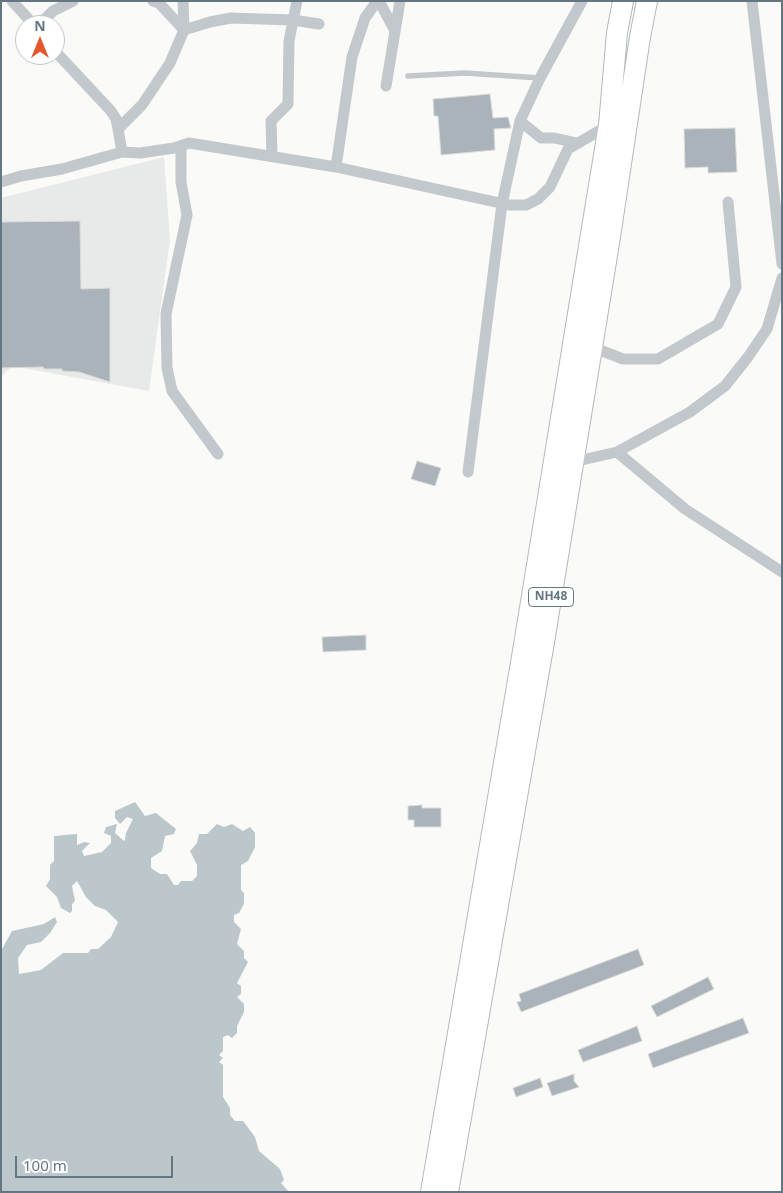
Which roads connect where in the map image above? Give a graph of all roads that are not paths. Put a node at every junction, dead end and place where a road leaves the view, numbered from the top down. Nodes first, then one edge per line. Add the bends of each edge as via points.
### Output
1 (12, 1) edge
2 (73, 1) edge
3 (153, 1) edge
4 (183, 1) edge
5 (297, 1) edge
6 (378, 1) edge
7 (400, 1) edge
8 (582, 1) edge
9 (623, 1) edge
10 (647, 1) edge
11 (752, 1) edge
12 (25, 15) edge
13 (49, 15) edge
14 (293, 20) junction
15 (320, 24) dead end
16 (184, 30) junction
17 (395, 31) junction
18 (65, 62) edge
19 (408, 76) dead end
20 (540, 78) junction
21 (386, 86) dead end
22 (520, 121) junction
23 (608, 125) junction
24 (118, 129) junction
25 (577, 143) junction
26 (181, 146) junction
27 (122, 152) junction
28 (272, 156) junction
29 (336, 166) junction
30 (1, 182) edge
31 (728, 202) dead end
32 (502, 204) junction
33 (782, 264) edge
34 (782, 278) edge
35 (592, 347) junction
36 (617, 452) junction
37 (218, 454) dead end
38 (573, 462) junction
39 (468, 472) dead end
40 (782, 572) edge
41 (431, 1192) edge
42 (448, 1192) edge

1 - 12 street
2 - 13 street
3 - 16 street via 159,3
4 - 16 street
5 - 14 street
6 - 17 street
6 - 29 street via 365,18 352,57
7 - 17 street
8 - 20 street
9 - 23 highway, NH48
10 - 35 highway, NH48
11 - 33 street
14 - 15 street
14 - 16 street via 231,18
14 - 28 street via 289,41 288,104 271,121
16 - 24 street via 170,63 142,105
17 - 21 street
18 - 24 street via 111,111
19 - 20 lane via 465,73
20 - 22 street
22 - 25 street via 541,138
22 - 32 street
23 - 25 street
23 - 41 highway, NH48 via 524,651
24 - 27 street
25 - 32 street via 568,149 550,187 538,199 526,205
26 - 27 street via 140,153
26 - 28 street via 189,143
26 - 37 street via 181,182 187,215 166,314 167,368 172,391
27 - 30 street
28 - 29 street
29 - 32 street
31 - 35 street via 736,287 718,324 658,359 623,359
32 - 39 street
34 - 36 street via 767,329 725,386 690,412
35 - 38 highway, NH48
36 - 38 street
36 - 40 street via 685,510
38 - 42 highway, NH48

